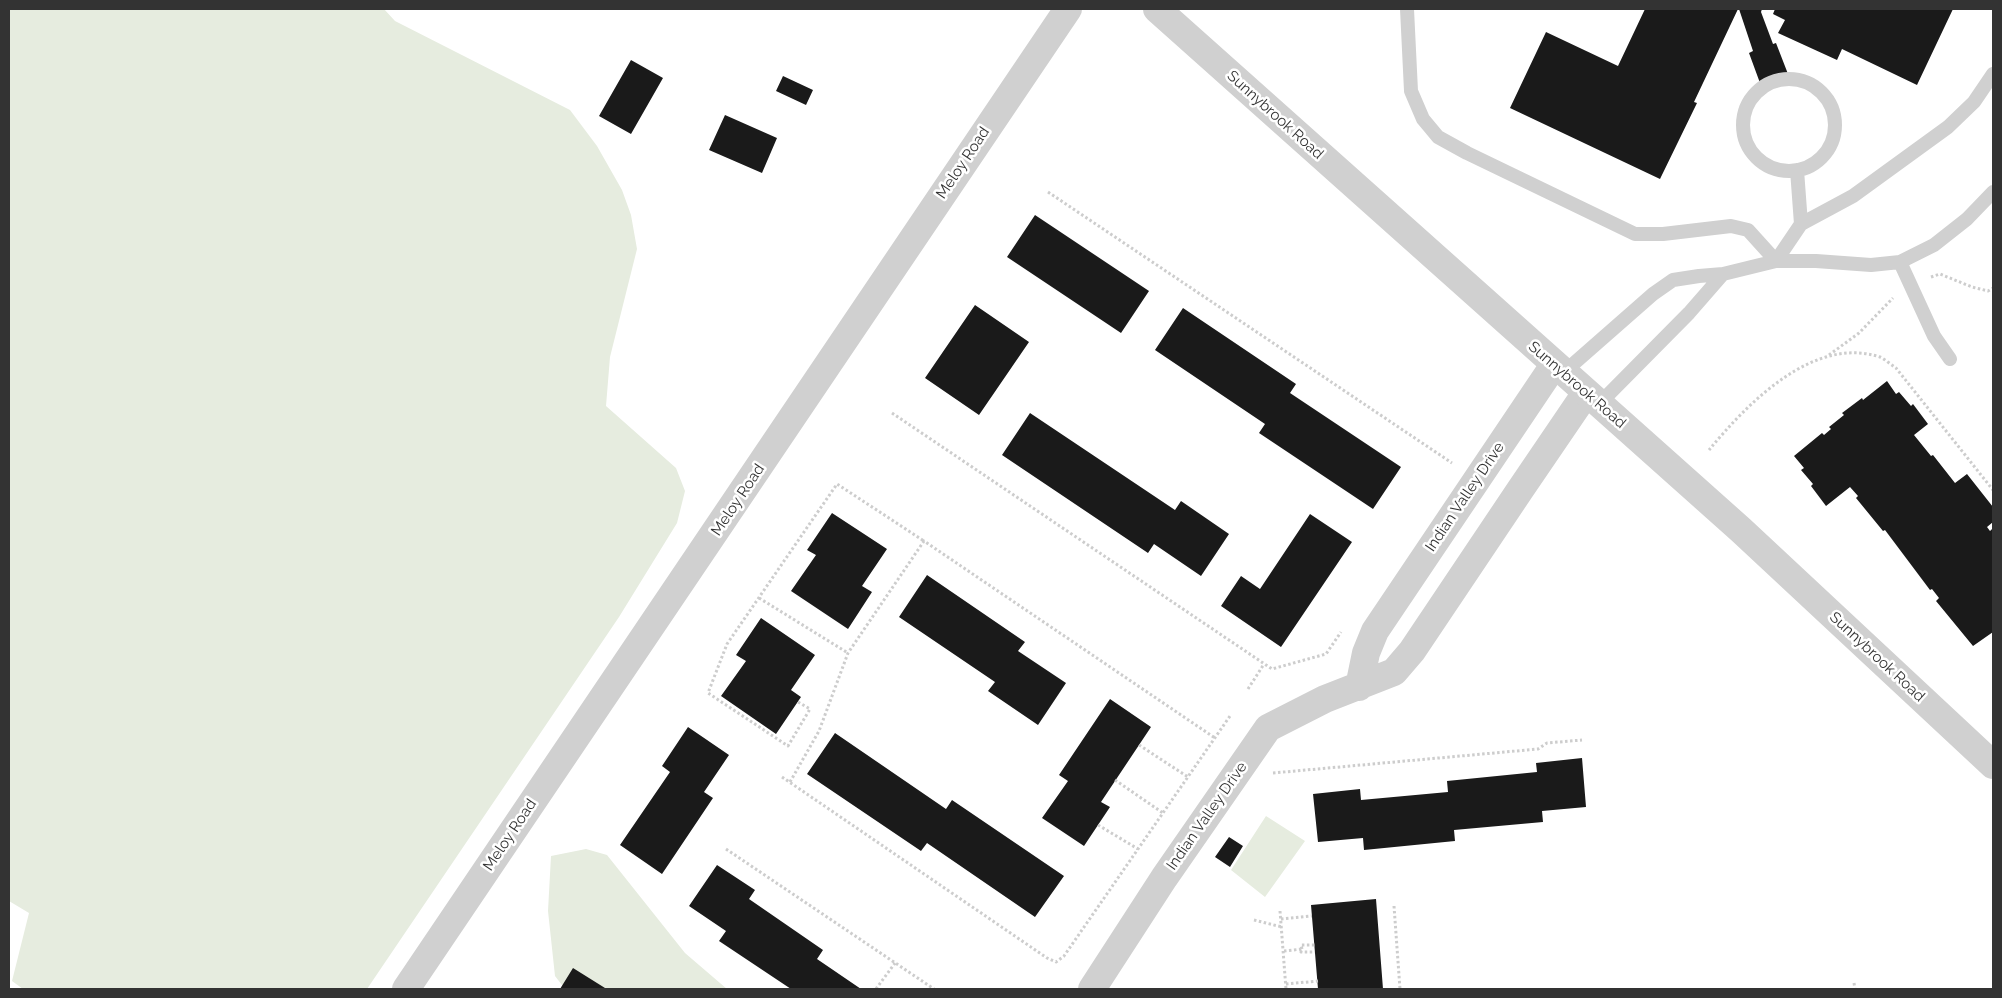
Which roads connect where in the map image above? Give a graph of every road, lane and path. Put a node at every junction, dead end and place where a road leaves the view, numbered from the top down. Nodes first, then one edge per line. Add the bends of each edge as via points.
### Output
1 (1068, 9) edge
2 (1157, 9) edge
3 (1407, 9) edge
4 (1991, 81) edge
5 (1797, 170) junction
6 (1048, 192) dead end
7 (1993, 192) edge
8 (1801, 224) junction
9 (1776, 261) junction
10 (1900, 262) junction
11 (1723, 274) junction
12 (1950, 359) dead end
13 (1559, 369) junction
14 (1593, 399) junction
15 (892, 413) dead end
16 (1709, 450) dead end
17 (1455, 466) dead end
18 (1993, 490) edge
19 (924, 541) junction
20 (759, 598) junction
21 (1342, 630) dead end
22 (848, 653) junction
23 (1264, 664) junction
24 (1359, 687) junction
25 (1248, 689) dead end
26 (798, 702) dead end
27 (1230, 716) dead end
28 (1215, 738) junction
29 (1582, 740) dead end
30 (1139, 745) dead end
31 (1993, 765) edge
32 (1266, 773) dead end
33 (782, 777) dead end
34 (1188, 777) junction
35 (1116, 780) dead end
36 (790, 782) junction
37 (1163, 813) junction
38 (1098, 825) dead end
39 (726, 849) dead end
40 (1138, 849) junction
41 (1394, 906) dead end
42 (1280, 911) dead end
43 (1312, 916) dead end
44 (1281, 919) junction
45 (1254, 920) dead end
46 (1282, 927) junction
47 (1315, 945) dead end
48 (1302, 949) junction
49 (1284, 951) junction
50 (1315, 952) dead end
51 (896, 964) junction
52 (1318, 982) dead end
53 (1854, 983) dead end
54 (1286, 984) junction
55 (406, 989) edge
56 (876, 989) edge
57 (934, 989) edge
58 (1092, 989) edge
59 (1286, 989) edge
60 (1400, 989) edge
61 (1855, 989) edge

1 - 55 street, Meloy Road
2 - 13 street, Sunnybrook Road
3 - 9 lane via 1411,91 1424,119 1438,137 1635,234 1731,226 1748,230
4 - 8 lane via 1948,127 1853,196
5 - 5 lane via 1767,166 1747,144 1743,129 1744,114 1760,89 1789,79 1817,88 1827,99 1835,128 1823,156
5 - 8 lane
6 - 17 path
7 - 10 lane via 1967,219 1934,245
8 - 9 lane
9 - 10 lane via 1871,265
9 - 11 lane
10 - 12 lane via 1934,336
11 - 13 lane via 1674,280
11 - 14 lane via 1689,313
13 - 14 street, Sunnybrook Road
13 - 24 street, Indian Valley Drive via 1376,630 1366,653
14 - 24 street, Indian Valley Drive via 1520,490 1412,652 1394,672
14 - 31 street, Sunnybrook Road via 1741,530
15 - 23 path
16 - 18 path via 1734,420 1772,386 1796,370 1829,355 1881,357 1896,368
19 - 20 path via 837,484
19 - 22 path
19 - 28 path
20 - 22 path
20 - 26 path via 727,644 708,693 788,746 810,709
21 - 23 path via 1326,654 1272,669
22 - 36 path via 819,731
23 - 25 path
24 - 58 street, Indian Valley Drive via 1326,699 1268,728
27 - 28 path
28 - 34 path
29 - 32 path via 1547,743 1538,749
30 - 34 path
33 - 36 path
34 - 37 path
35 - 37 path
36 - 40 path via 1056,962 1064,956
37 - 40 path
38 - 40 path
39 - 51 path
41 - 60 path
42 - 44 path
43 - 44 path
44 - 46 path
45 - 46 path
46 - 49 path
47 - 48 path via 1301,945
48 - 49 path
48 - 50 path via 1301,952
49 - 54 path
51 - 56 path
51 - 57 path
52 - 54 path
53 - 61 path
54 - 59 path

